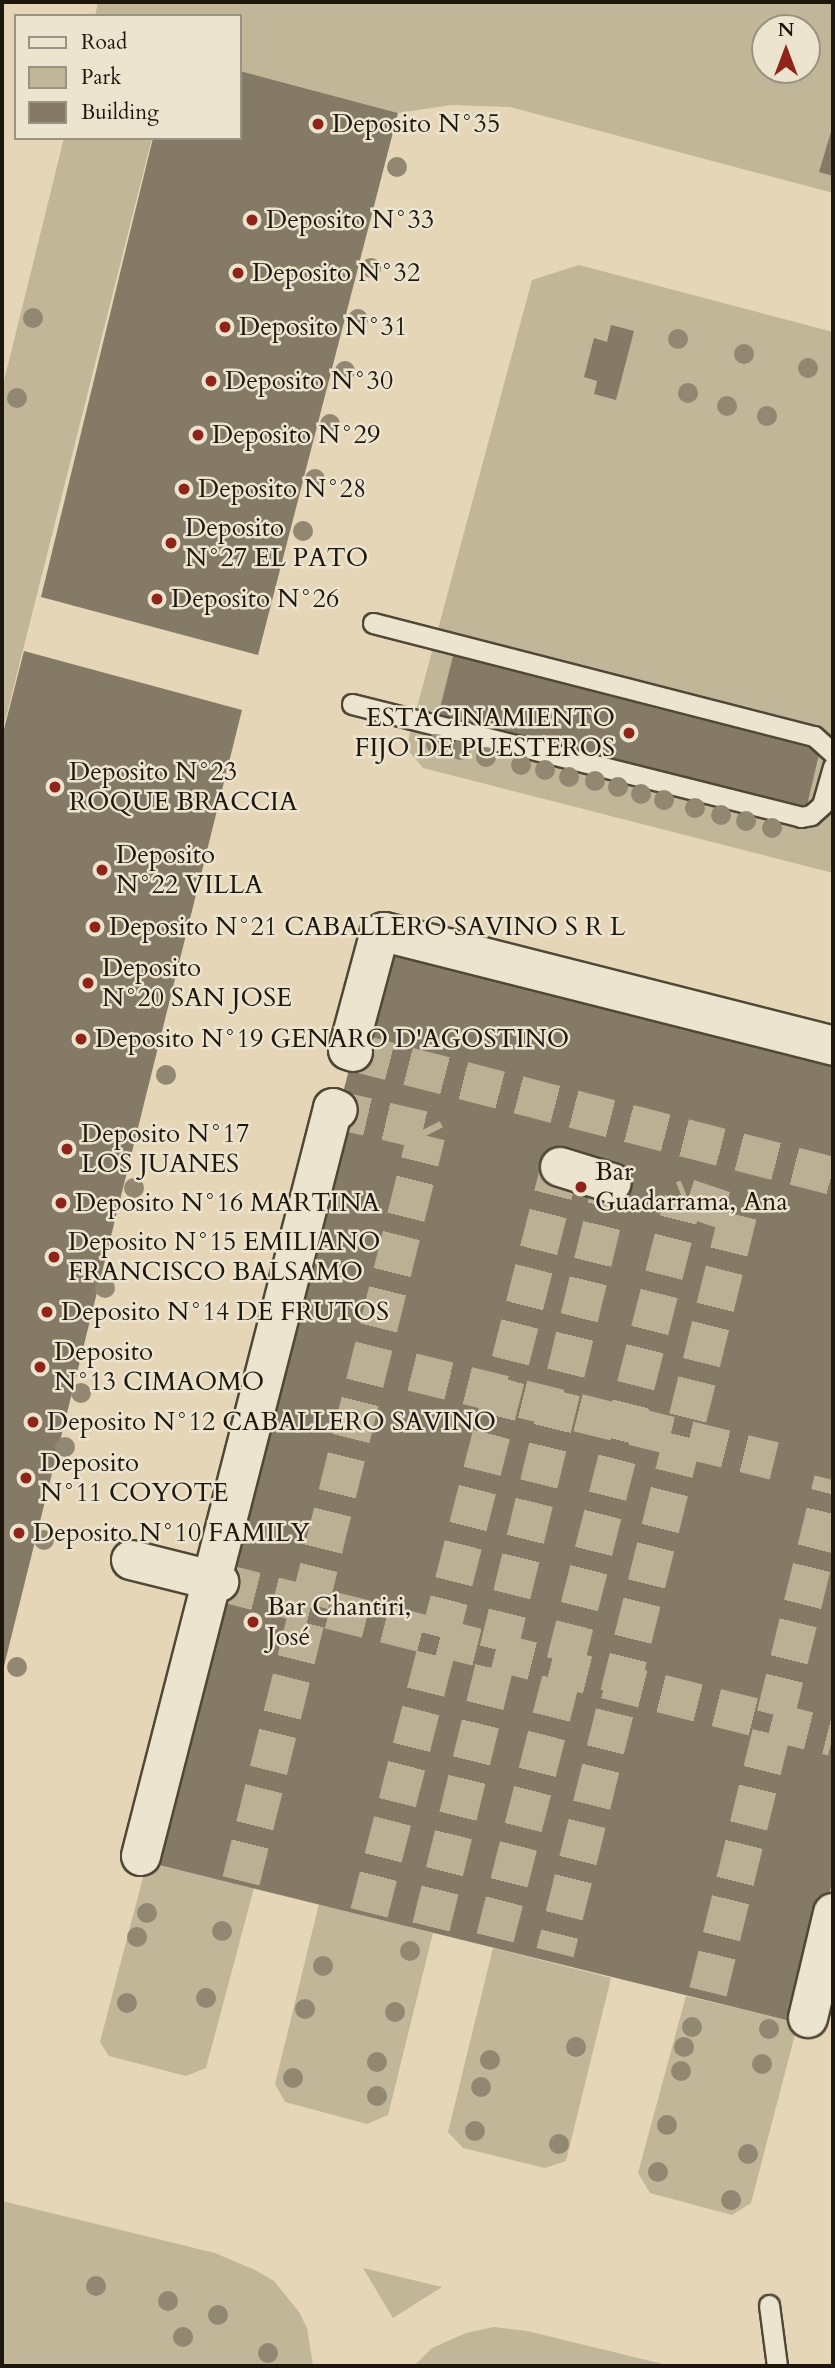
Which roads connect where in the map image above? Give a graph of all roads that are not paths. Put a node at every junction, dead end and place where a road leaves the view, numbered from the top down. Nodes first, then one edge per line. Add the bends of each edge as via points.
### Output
1 (373, 623) dead end
2 (352, 704) dead end
3 (833, 754) edge
4 (833, 767) edge
5 (833, 1046) edge
6 (354, 1052) dead end
7 (338, 1110) dead end
8 (560, 1167) dead end
9 (612, 1183) dead end
10 (131, 1560) dead end
11 (215, 1581) junction
12 (141, 1856) dead end
13 (833, 1913) edge
14 (808, 2018) dead end
15 (769, 2305) dead end
16 (777, 2366) edge

1 - 3 lane via 814,736
2 - 4 lane via 801,817 811,816 822,805
5 - 6 street via 384,932 379,935 348,1050
7 - 11 street via 332,1108
8 - 9 street
10 - 11 street
11 - 12 street
13 - 14 street
15 - 16 lane

